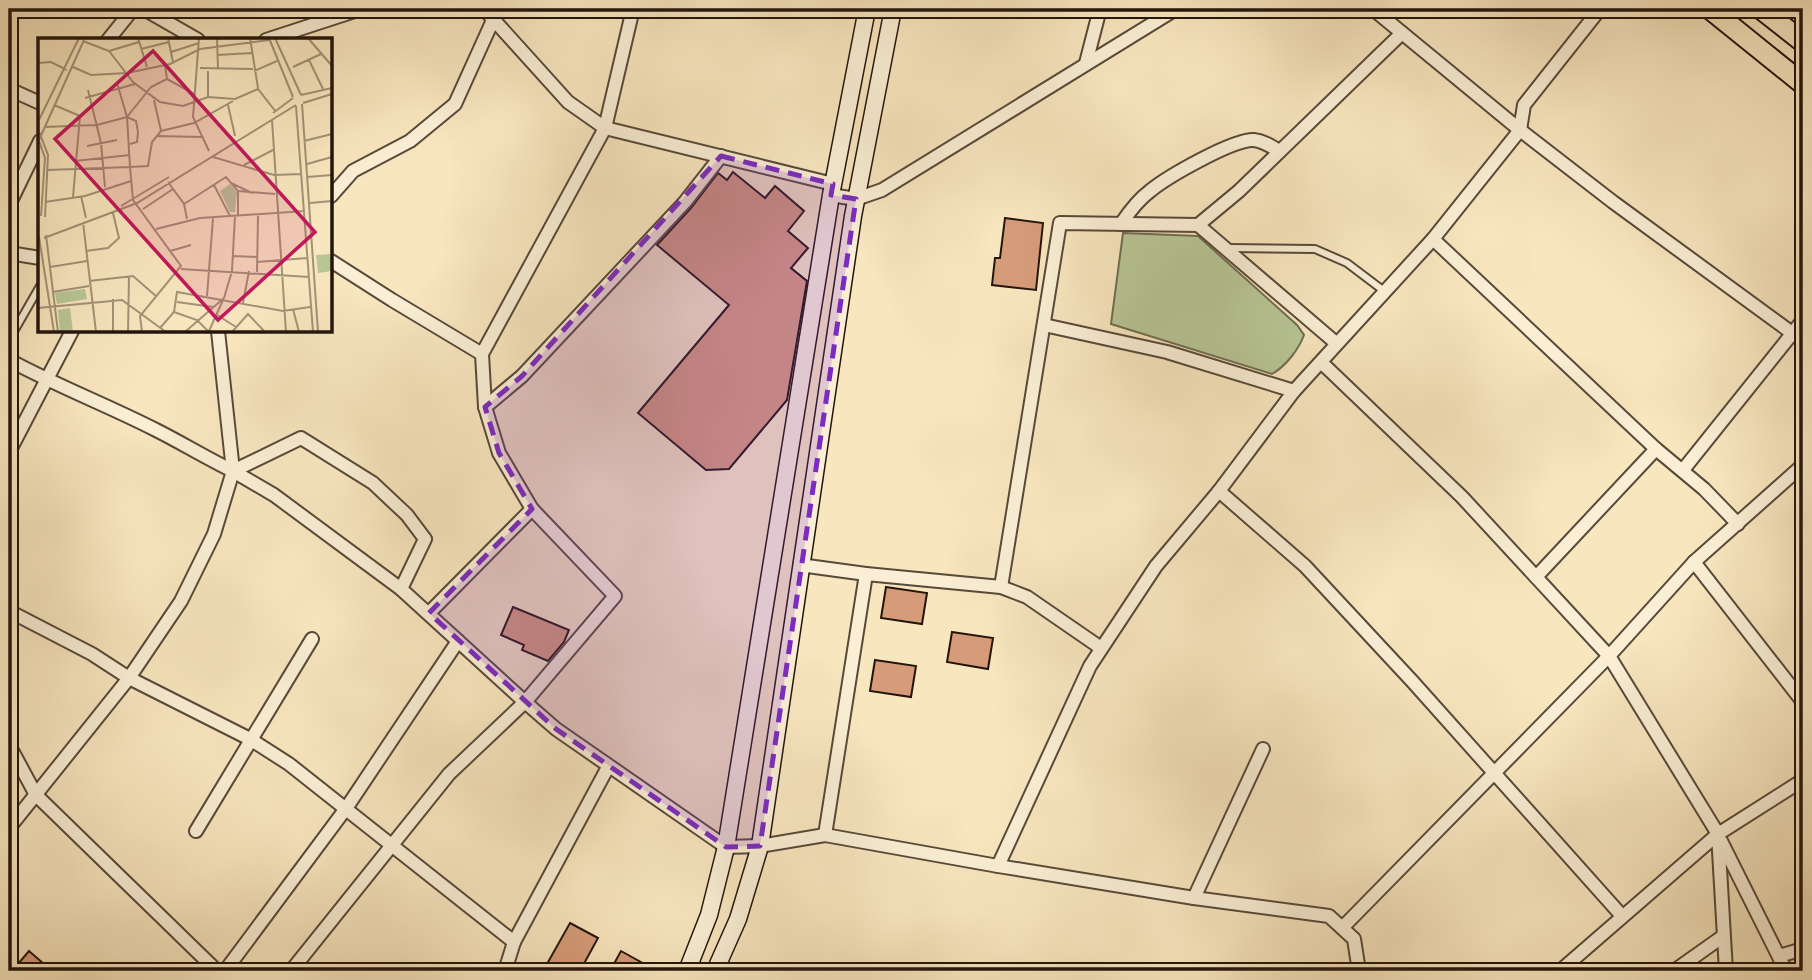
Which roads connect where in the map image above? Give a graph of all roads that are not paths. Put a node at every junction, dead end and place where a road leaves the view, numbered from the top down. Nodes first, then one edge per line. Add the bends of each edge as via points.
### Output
1 (133, 9) edge
2 (144, 9) edge
3 (361, 9) edge
4 (484, 9) edge
5 (633, 9) edge
6 (867, 9) edge
7 (893, 9) edge
8 (1100, 9) edge
9 (1176, 9) edge
10 (1373, 9) edge
11 (1601, 9) edge
12 (1710, 9) edge
13 (1761, 9) edge
14 (496, 15) edge
15 (1402, 33) junction
16 (110, 38) edge
17 (195, 38) edge
18 (271, 38) edge
19 (1803, 42) edge
20 (1086, 63) junction
21 (1803, 84) edge
22 (9, 89) edge
23 (38, 102) edge
24 (605, 128) junction
25 (1520, 130) junction
26 (38, 145) edge
27 (1279, 151) junction
28 (721, 156) junction
29 (832, 190) junction
30 (332, 195) edge
31 (856, 199) junction
32 (9, 205) edge
33 (1121, 224) junction
34 (1198, 225) junction
35 (1433, 239) junction
36 (1224, 248) junction
37 (9, 253) edge
38 (38, 258) edge
39 (332, 262) edge
40 (38, 289) edge
41 (1384, 291) junction
42 (1803, 320) edge
43 (1044, 325) junction
44 (71, 332) edge
45 (218, 332) edge
46 (1798, 337) edge
47 (9, 340) edge
48 (1336, 344) junction
49 (482, 354) junction
50 (9, 360) edge
51 (1322, 363) junction
52 (46, 380) junction
53 (1294, 391) junction
54 (485, 407) junction
55 (1656, 449) junction
56 (9, 452) edge
57 (1803, 466) edge
58 (1683, 470) junction
59 (233, 471) junction
60 (1219, 491) junction
61 (532, 509) junction
62 (1738, 524) junction
63 (1694, 562) junction
64 (800, 565) junction
65 (866, 575) junction
66 (1535, 577) junction
67 (1001, 587) junction
68 (401, 589) junction
69 (9, 611) edge
70 (429, 614) junction
71 (312, 639) dead end
72 (458, 641) junction
73 (1101, 648) junction
74 (1609, 656) junction
75 (129, 678) junction
76 (525, 702) junction
77 (1803, 702) edge
78 (250, 739) junction
79 (9, 745) edge
80 (1263, 750) dead end
81 (608, 767) junction
82 (1494, 775) junction
83 (1803, 780) edge
84 (36, 796) junction
85 (347, 807) junction
86 (9, 828) edge
87 (196, 831) dead end
88 (1717, 834) junction
89 (825, 835) junction
90 (393, 844) junction
91 (760, 846) junction
92 (726, 847) junction
93 (998, 866) junction
94 (1194, 898) junction
95 (1622, 916) junction
96 (1343, 927) junction
97 (1722, 937) junction
98 (514, 942) junction
99 (1803, 949) edge
100 (1779, 956) junction
101 (216, 971) edge
102 (225, 971) edge
103 (292, 971) edge
104 (505, 971) edge
105 (687, 971) edge
106 (716, 971) edge
107 (1359, 971) edge
108 (1560, 971) edge
109 (1674, 971) edge
110 (1726, 971) edge
111 (1786, 971) edge

1 - 16 street
2 - 17 street
3 - 18 street
4 - 14 street
5 - 24 street
6 - 29 main road
7 - 31 main road
8 - 20 street
9 - 20 street
10 - 15 street
11 - 25 street via 1524,105
12 - 21 main road
13 - 19 main road
14 - 24 street via 568,102
14 - 30 street via 455,104 410,141 353,171
15 - 25 street
15 - 27 street
20 - 31 street via 882,190
22 - 23 street
24 - 28 street
24 - 49 street
25 - 35 street
25 - 46 street
26 - 32 street
27 - 33 street via 1252,140 1233,144 1151,190
27 - 34 street
28 - 29 street
28 - 54 street via 685,202 522,376
29 - 31 street
29 - 92 main road
31 - 64 main road
33 - 34 street
33 - 43 street via 1060,223
34 - 36 street
35 - 41 street
35 - 55 street
36 - 41 lane via 1315,249 1347,263
36 - 48 street
37 - 38 street
39 - 49 street
40 - 47 lane
41 - 48 street
42 - 46 street
43 - 53 street via 1167,352
43 - 67 street
44 - 52 street
45 - 59 street
46 - 58 street
48 - 51 street
49 - 54 street
50 - 52 street
51 - 53 street
51 - 66 street via 1461,497
52 - 56 street
52 - 59 street via 157,430
53 - 60 street
54 - 61 street via 499,453
55 - 58 street
55 - 66 street
57 - 62 street
58 - 62 street
59 - 68 street via 274,495
59 - 68 street via 301,439 373,483 425,539
59 - 75 street via 214,534 181,601
60 - 73 street via 1156,566
60 - 82 street via 1304,566
61 - 70 street
61 - 76 street via 615,596
62 - 63 street
63 - 74 street
63 - 77 street
64 - 65 street
64 - 91 main road
65 - 67 street
65 - 89 street
66 - 74 street
67 - 73 street via 1027,597
68 - 70 street
69 - 75 street
70 - 72 street
71 - 78 street
72 - 76 street
72 - 85 street
73 - 93 street
74 - 82 street
74 - 88 street
75 - 78 street
75 - 84 street
76 - 81 street
76 - 90 street via 449,774
78 - 85 street
78 - 87 street
79 - 84 street
80 - 94 street
81 - 92 street
81 - 98 street
82 - 95 street
82 - 96 street
83 - 88 street
84 - 86 street
84 - 101 street
85 - 90 street
85 - 102 street
88 - 95 street
88 - 97 street
88 - 100 street
89 - 91 street
89 - 93 street
90 - 98 street
90 - 103 street
91 - 92 street
91 - 106 main road
92 - 105 main road via 709,915
93 - 94 street
94 - 96 street via 1329,916
95 - 108 street
96 - 107 street via 1354,939
97 - 109 street
97 - 110 street
98 - 104 street
99 - 100 street
100 - 111 street

